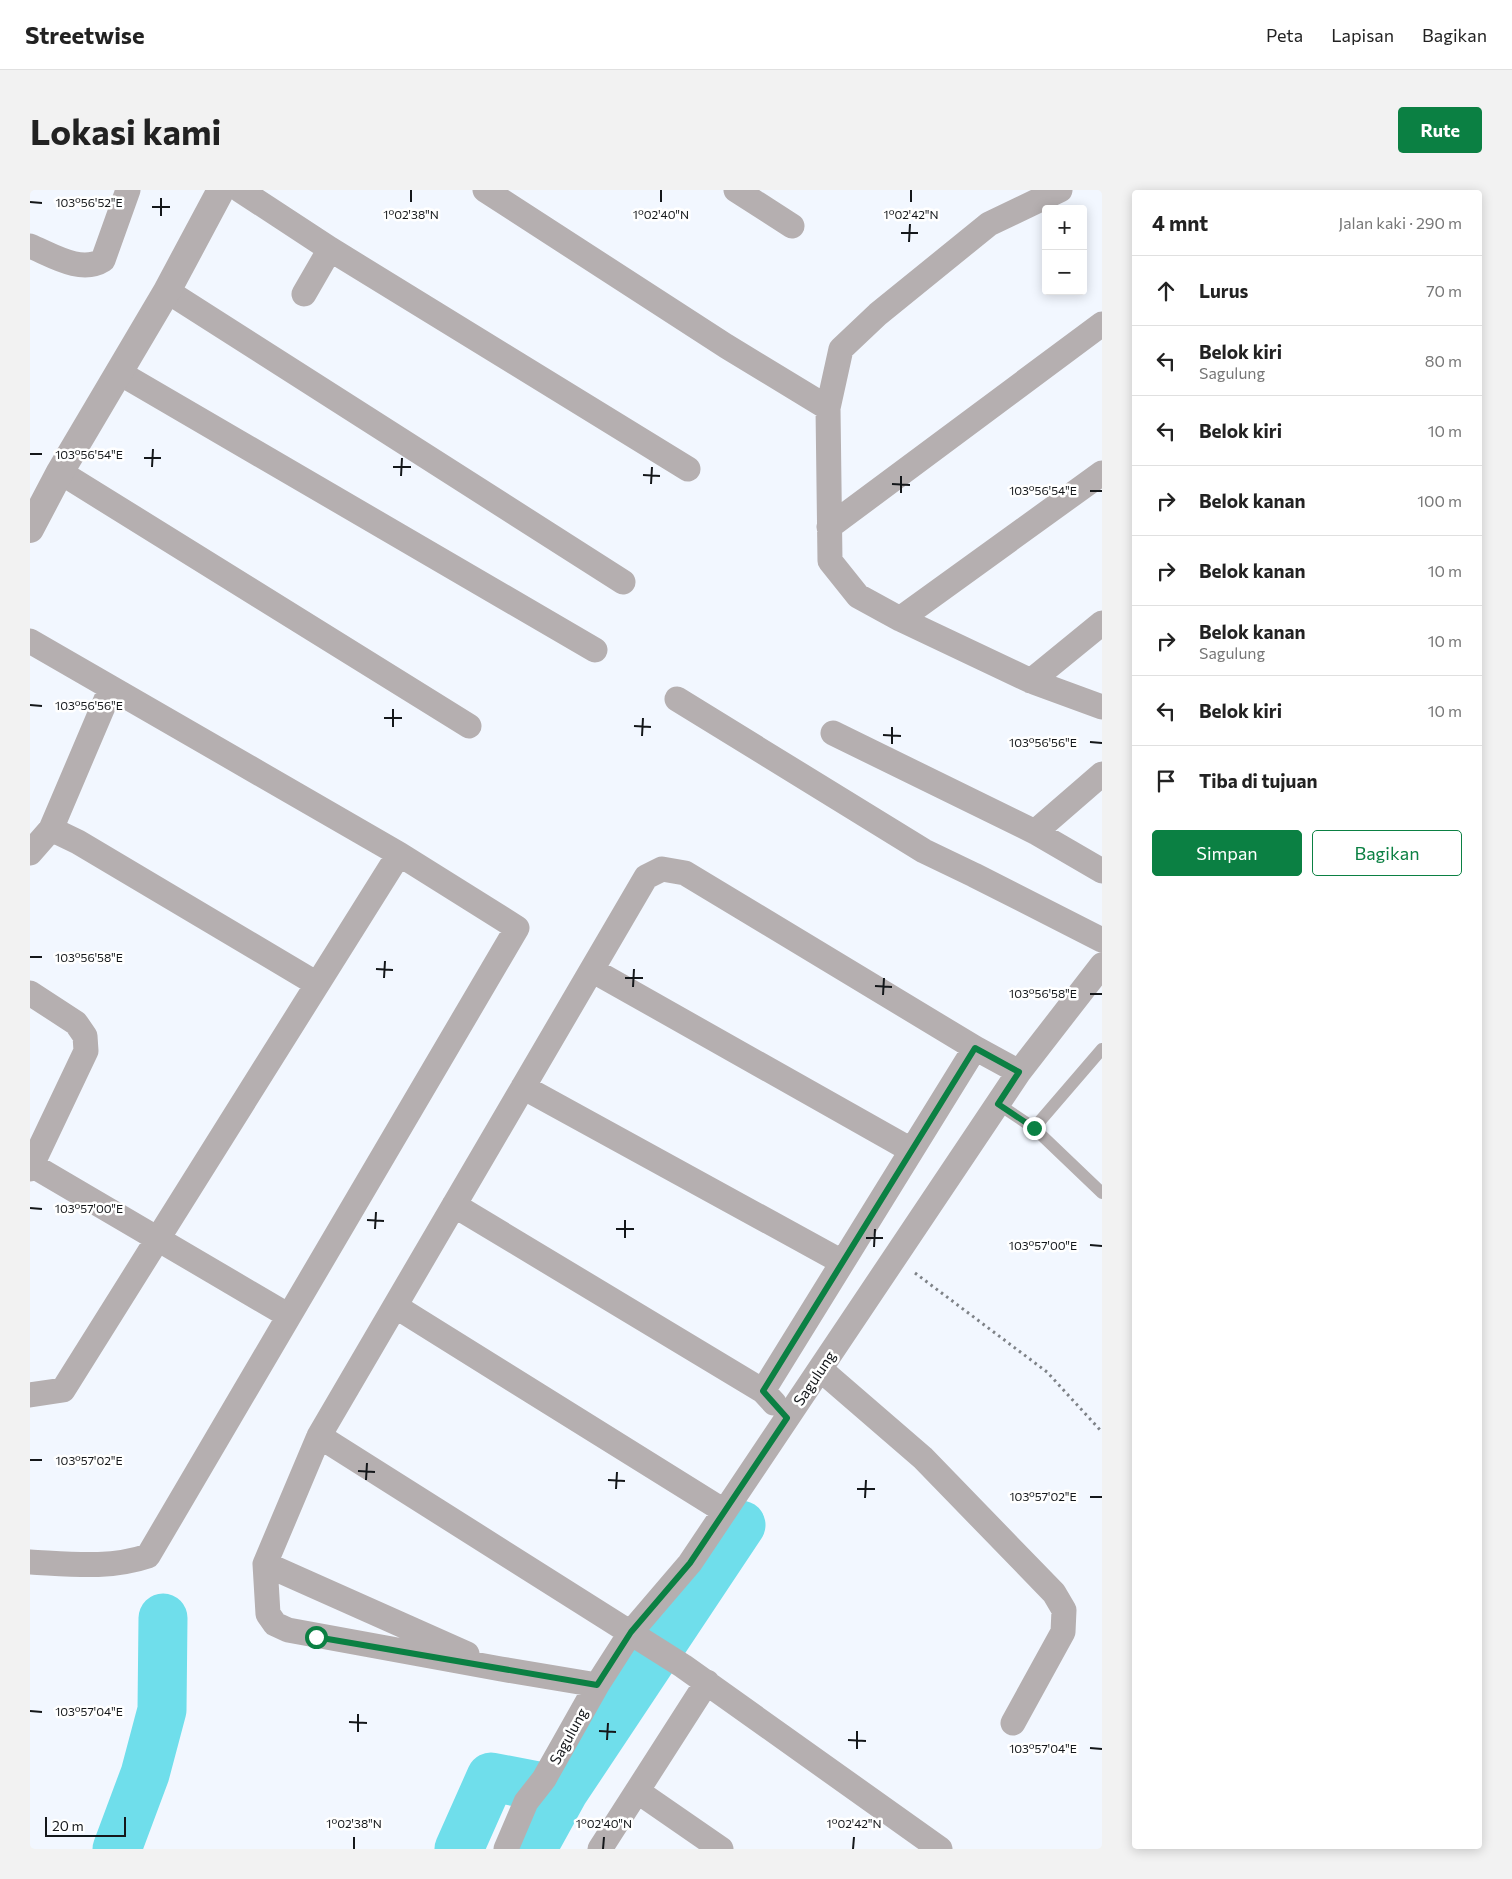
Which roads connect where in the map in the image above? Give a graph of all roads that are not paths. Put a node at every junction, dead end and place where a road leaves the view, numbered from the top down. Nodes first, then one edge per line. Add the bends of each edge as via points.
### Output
1 (128, 190) edge
2 (221, 190) edge
3 (240, 190) edge
4 (485, 190) edge
5 (736, 190) edge
6 (1060, 190) edge
7 (792, 226) dead end
8 (30, 246) edge
9 (330, 249) junction
10 (167, 291) junction
11 (304, 294) dead end
12 (1098, 335) edge
13 (118, 372) junction
14 (828, 408) junction
15 (688, 469) dead end
16 (60, 472) junction
17 (1102, 473) edge
18 (829, 527) junction
19 (30, 529) edge
20 (623, 582) dead end
21 (900, 620) junction
22 (1102, 623) edge
23 (30, 641) edge
24 (595, 650) dead end
25 (1031, 681) junction
26 (111, 688) junction
27 (678, 699) dead end
28 (1102, 707) edge
29 (469, 726) dead end
30 (833, 733) dead end
31 (1102, 774) edge
32 (51, 829) junction
33 (1035, 832) junction
34 (30, 853) edge
35 (399, 854) junction
36 (1102, 871) edge
37 (1102, 940) edge
38 (1102, 964) edge
39 (592, 970) junction
40 (317, 984) junction
41 (30, 993) edge
42 (975, 1048) junction
43 (1102, 1049) edge
44 (1019, 1072) junction
45 (523, 1087) junction
46 (998, 1104) junction
47 (1034, 1128) junction
48 (911, 1150) junction
49 (31, 1166) edge
50 (1102, 1193) edge
51 (454, 1205) junction
52 (158, 1238) junction
53 (842, 1262) junction
54 (396, 1306) junction
55 (289, 1316) junction
56 (820, 1370) junction
57 (763, 1391) junction
58 (30, 1395) edge
59 (787, 1418) junction
60 (319, 1436) junction
61 (724, 1512) junction
62 (30, 1562) edge
63 (265, 1564) junction
64 (636, 1635) junction
65 (501, 1669) junction
66 (707, 1682) junction
67 (597, 1685) junction
68 (1013, 1722) dead end
69 (637, 1791) junction
70 (924, 1845) edge
71 (506, 1849) edge
72 (600, 1849) edge
73 (722, 1849) edge

1 - 8 street via 103,260 95,266 76,264
2 - 10 street
3 - 9 street
4 - 14 street
5 - 7 street
6 - 14 street via 989,224 847,343 841,349
9 - 11 street
9 - 15 street
10 - 13 street
10 - 20 street
12 - 18 street
13 - 16 street
13 - 24 street
14 - 18 street
16 - 19 street
16 - 29 street
17 - 21 street
18 - 21 street via 830,561 858,596
21 - 25 street
22 - 25 street
23 - 26 street
25 - 28 street
26 - 32 street
26 - 35 street
27 - 37 street via 924,851
30 - 33 street
31 - 33 street
32 - 34 street
32 - 40 street
33 - 36 street
35 - 40 street
35 - 55 street via 517,928
38 - 44 street, Sagulung
39 - 42 street via 646,877 662,869 685,873
39 - 45 street
39 - 48 street
40 - 52 street
41 - 49 street via 76,1023 85,1036 86,1050
42 - 44 street
42 - 48 street
43 - 47 lane
44 - 46 street, Sagulung
45 - 51 street
45 - 53 street
46 - 47 lane
46 - 56 street, Sagulung
47 - 50 lane
48 - 53 street
49 - 52 street
51 - 54 street
51 - 57 street
52 - 55 street
52 - 58 street via 63,1390
53 - 57 street
54 - 60 street
54 - 61 street
55 - 62 street via 148,1556 131,1562 102,1565
56 - 59 street, Sagulung
56 - 68 street via 923,1458 1054,1593 1064,1610 1063,1632
57 - 59 street
59 - 61 street, Sagulung
60 - 63 street
60 - 64 street
61 - 64 street, Sagulung
63 - 65 street
63 - 65 street via 268,1614 275,1624 288,1630
64 - 66 street
64 - 67 street, Sagulung
65 - 67 street
66 - 69 street
66 - 70 street
67 - 71 street, Sagulung via 544,1779 526,1802
69 - 72 street
69 - 73 street

